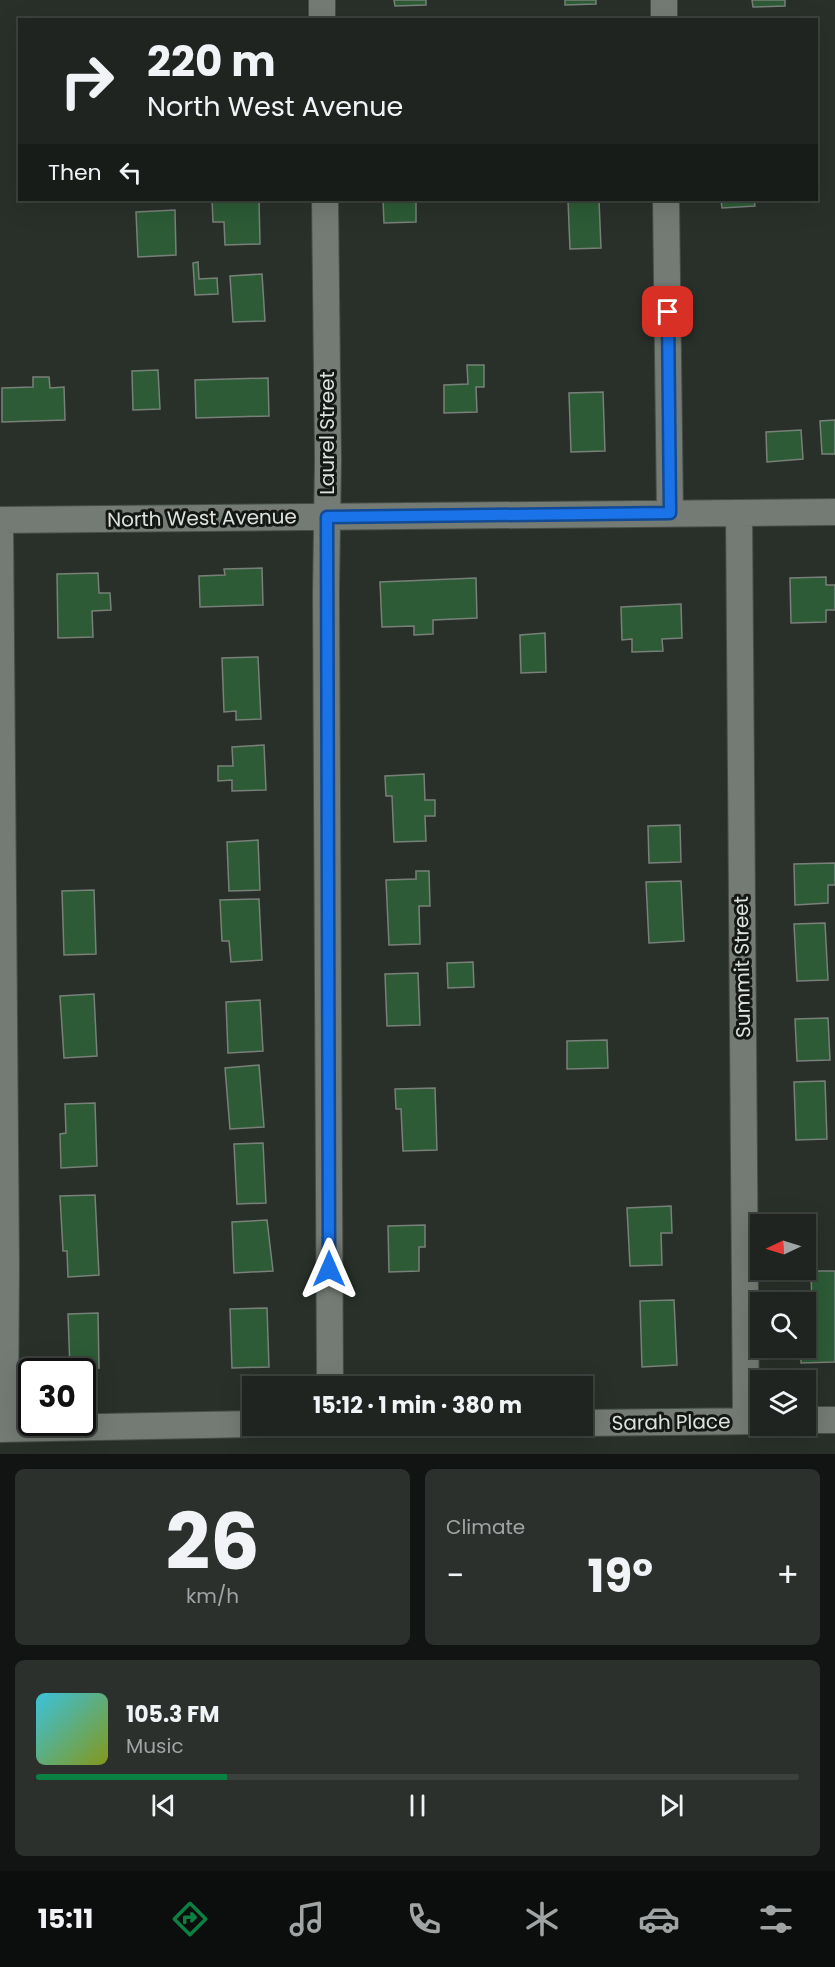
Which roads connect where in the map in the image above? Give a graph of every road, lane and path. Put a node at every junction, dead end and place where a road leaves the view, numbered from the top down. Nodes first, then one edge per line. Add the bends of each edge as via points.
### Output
1 (322, 0) edge
2 (664, 0) edge
3 (322, 18) edge
4 (664, 18) edge
5 (325, 201) edge
6 (666, 201) edge
7 (835, 512) edge
8 (670, 513) junction
9 (739, 513) junction
10 (327, 517) junction
11 (0, 520) edge
12 (752, 1370) edge
13 (330, 1376) edge
14 (816, 1420) edge
15 (835, 1420) edge
16 (750, 1421) edge
17 (593, 1423) edge
18 (242, 1424) edge
19 (2, 1429) edge

1 - 3 street
2 - 4 street
5 - 10 street, Laurel Street
6 - 8 street
7 - 9 street, North West Avenue
8 - 9 street, North West Avenue
8 - 10 street, North West Avenue
9 - 12 street, Summit Street
10 - 11 street, North West Avenue
10 - 13 street, Laurel Street
11 - 19 street via 6,1264
14 - 15 street
16 - 17 street, Sarah Place
18 - 19 street

